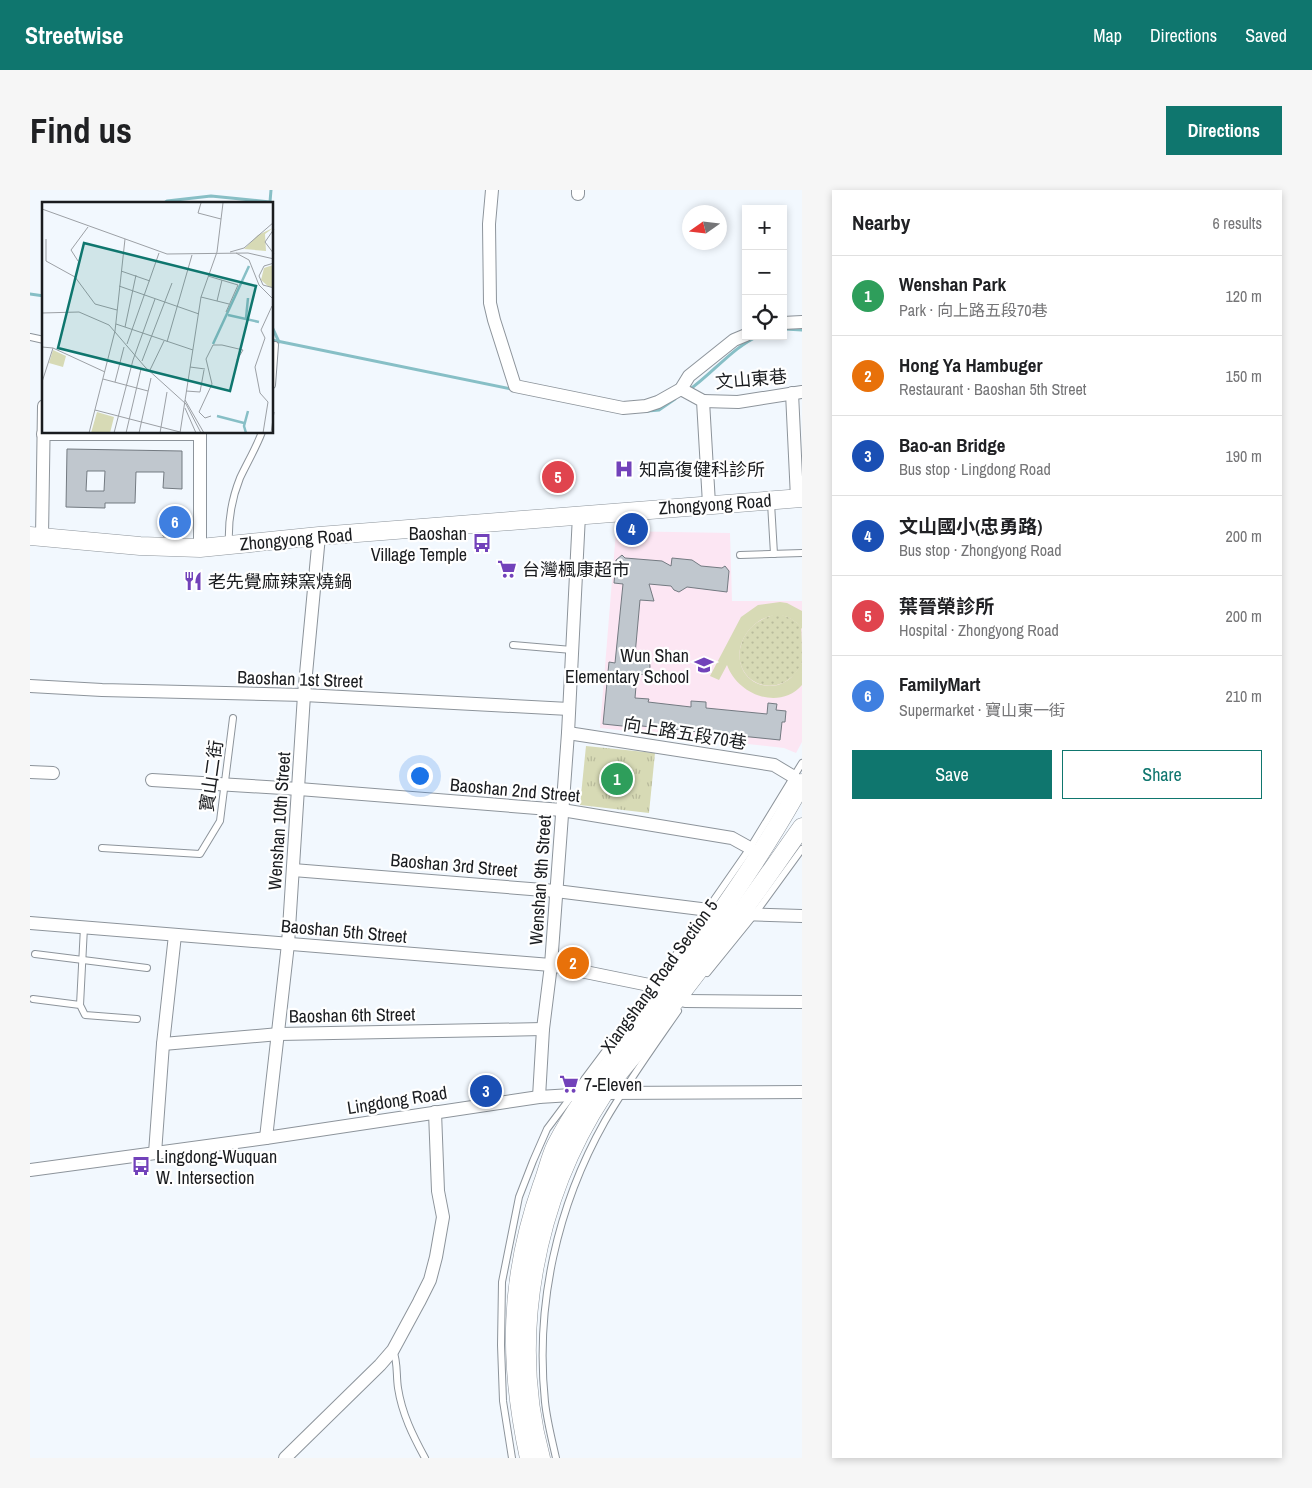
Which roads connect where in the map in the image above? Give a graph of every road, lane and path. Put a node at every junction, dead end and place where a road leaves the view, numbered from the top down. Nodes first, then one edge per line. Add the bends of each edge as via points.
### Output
1 (492, 190) edge
2 (802, 322) edge
3 (787, 323) edge
4 (742, 337) edge
5 (275, 345) dead end
6 (274, 358) edge
7 (681, 389) junction
8 (797, 393) edge
9 (703, 400) junction
10 (43, 434) edge
11 (200, 434) edge
12 (261, 434) edge
13 (800, 498) edge
14 (771, 500) junction
15 (709, 504) junction
16 (579, 514) junction
17 (319, 536) junction
18 (36, 537) edge
19 (230, 545) junction
20 (200, 548) junction
21 (802, 553) edge
22 (774, 554) junction
23 (740, 555) dead end
24 (513, 645) dead end
25 (572, 650) junction
26 (30, 686) edge
27 (304, 695) junction
28 (569, 708) junction
29 (234, 718) dead end
30 (568, 733) junction
31 (802, 763) edge
32 (30, 772) edge
33 (53, 773) dead end
34 (152, 780) dead end
35 (798, 780) edge
36 (226, 785) junction
37 (299, 789) junction
38 (562, 810) junction
39 (802, 827) edge
40 (102, 848) dead end
41 (750, 848) junction
42 (802, 849) edge
43 (293, 870) junction
44 (556, 891) junction
45 (731, 913) junction
46 (802, 916) edge
47 (30, 923) edge
48 (84, 927) junction
49 (175, 935) junction
50 (288, 944) junction
51 (35, 954) dead end
52 (82, 960) junction
53 (551, 965) junction
54 (147, 968) dead end
55 (702, 980) dead end
56 (654, 986) junction
57 (688, 998) joint
58 (33, 999) dead end
59 (802, 1002) edge
60 (80, 1005) junction
61 (137, 1019) dead end
62 (543, 1028) junction
63 (279, 1034) junction
64 (163, 1044) junction
65 (622, 1092) junction
66 (802, 1092) edge
67 (588, 1093) junction
68 (539, 1097) junction
69 (435, 1112) junction
70 (266, 1138) junction
71 (155, 1154) junction
72 (30, 1170) edge
73 (393, 1350) junction
74 (285, 1458) edge
75 (425, 1458) edge
76 (512, 1458) edge
77 (529, 1458) edge
78 (541, 1458) edge
79 (556, 1458) edge

1 - 7 street via 488,224 490,303 515,386 623,408 646,406
2 - 3 street
4 - 7 street via 689,376
5 - 6 lane
7 - 9 street
8 - 9 street, 文山東巷 via 738,402
8 - 13 street
9 - 15 street
10 - 18 street
11 - 20 street
12 - 19 lane via 235,493
13 - 14 main road, Zhongyong Road
14 - 15 main road, Zhongyong Road
14 - 22 lane
15 - 16 main road, Zhongyong Road
16 - 17 main road, Zhongyong Road
16 - 25 street, Wenshan 9th Street
17 - 19 main road, Zhongyong Road
17 - 27 street, Wenshan 10th Street
18 - 20 main road, Zhongyong Road
19 - 20 main road, Zhongyong Road
21 - 22 lane
22 - 23 lane
24 - 25 lane
25 - 28 street, Wenshan 9th Street
26 - 27 street, Baoshan 1st Street
27 - 28 street, Baoshan 1st Street
27 - 37 street, Wenshan 10th Street
28 - 30 street, Wenshan 9th Street
29 - 36 lane, 寶山二街
30 - 35 street, 向上路五段70巷 via 774,765
30 - 38 street, Wenshan 9th Street
31 - 35 lane, Xiangshang Road Section 5
32 - 33 street
34 - 36 street, Baoshan 2nd Street
35 - 41 lane, Xiangshang Road Section 5
35 - 45 main road, Xiangshang Road Section 5 via 782,820
36 - 37 street, Baoshan 2nd Street
36 - 40 lane, 寶山二街 via 220,822 200,854
37 - 38 street, Baoshan 2nd Street
37 - 43 street, Wenshan 10th Street
38 - 41 street, Baoshan 2nd Street via 732,838
38 - 44 street, Wenshan 9th Street
39 - 45 main road, Xiangshang Road Section 5
41 - 45 lane, Xiangshang Road Section 5
42 - 45 lane, Xiangshang Road Section 5
43 - 44 street, Baoshan 3rd Street
43 - 50 street, Wenshan 10th Street
44 - 45 street, Baoshan 3rd Street
44 - 53 street, Wenshan 9th Street
45 - 46 street, Baoshan 3rd Street
45 - 55 lane, Xiangshang Road Section 5
45 - 56 lane, Xiangshang Road Section 5
45 - 67 main road, Xiangshang Road Section 5
47 - 48 street, Baoshan 5th Street
48 - 49 street, Baoshan 5th Street
48 - 52 lane
49 - 50 street, Baoshan 5th Street
49 - 64 street
50 - 53 street, Baoshan 5th Street
50 - 63 street, Wenshan 10th Street
51 - 52 lane
52 - 54 lane
52 - 60 lane
53 - 56 street, Baoshan 5th Street
53 - 62 street, Wenshan 9th Street
56 - 67 lane, Xiangshang Road Section 5
57 - 59 street
57 - 65 lane, Xiangshang Road Section 5
58 - 60 lane
60 - 61 lane via 85,1015
62 - 63 street, Baoshan 6th Street
62 - 68 street, Wenshan 9th Street
63 - 64 street, Baoshan 6th Street
63 - 70 street, Wenshan 10th Street
64 - 71 street
65 - 66 street, Lingdong Road
65 - 67 street, Lingdong Road
65 - 79 lane, Xiangshang Road Section 5 via 597,1137 570,1198 549,1278 543,1342 546,1402
67 - 68 street, Lingdong Road
67 - 76 lane, Xiangshang Road Section 5 via 547,1129 519,1197 502,1282 503,1402
67 - 77 main road, Xiangshang Road Section 5 via 556,1146 532,1212 519,1276 515,1321 516,1378
67 - 78 main road, Xiangshang Road Section 5 via 545,1226 531,1286 529,1394
68 - 69 street, Lingdong Road
69 - 70 street, Lingdong Road
69 - 73 street via 438,1190 443,1217 441,1234 430,1280
70 - 71 street, Lingdong Road
71 - 72 street, Lingdong Road
73 - 74 street
73 - 75 lane via 398,1389 410,1432

